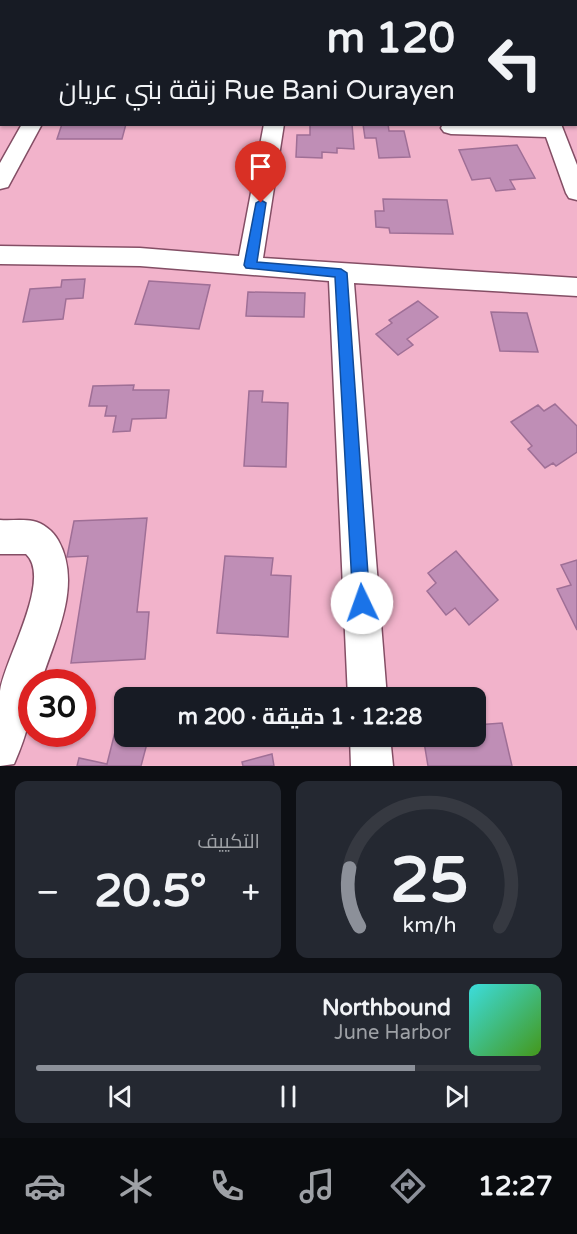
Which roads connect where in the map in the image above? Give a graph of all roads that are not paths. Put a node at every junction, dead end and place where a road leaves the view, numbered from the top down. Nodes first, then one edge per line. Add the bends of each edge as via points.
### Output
1 (31, 126) edge
2 (274, 126) edge
3 (451, 128) dead end
4 (552, 128) edge
5 (575, 180) edge
6 (0, 182) edge
7 (0, 255) edge
8 (250, 265) junction
9 (341, 273) junction
10 (577, 287) edge
11 (0, 537) edge
12 (367, 687) edge
13 (371, 747) edge
14 (0, 750) edge
15 (372, 766) edge

1 - 6 street
2 - 8 street
3 - 4 street
4 - 5 street
7 - 8 street via 140,257
8 - 9 street
9 - 10 street
9 - 12 street
11 - 14 street via 33,538 50,560 52,579
13 - 15 street

